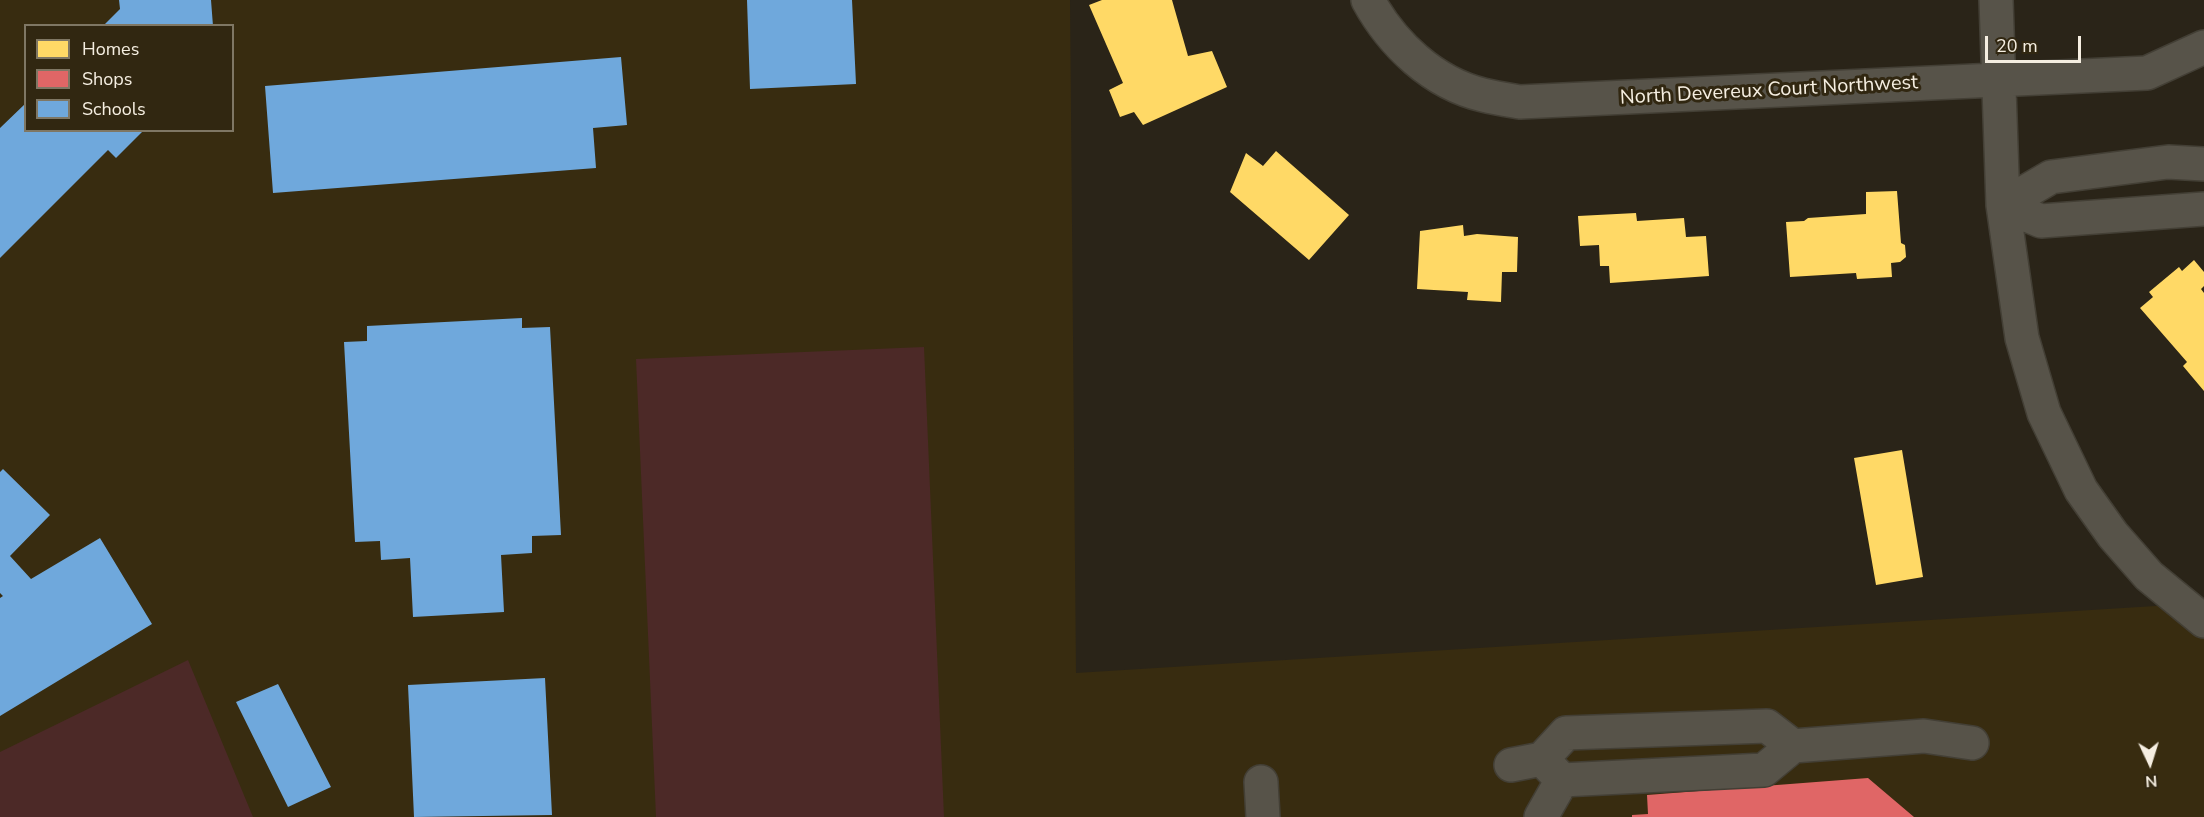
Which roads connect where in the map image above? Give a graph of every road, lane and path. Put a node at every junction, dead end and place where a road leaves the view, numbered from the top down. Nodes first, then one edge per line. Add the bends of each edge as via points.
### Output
1 (1368, 0) edge
2 (1996, 0) edge
3 (2204, 48) edge
4 (1998, 81) junction
5 (2204, 164) edge
6 (2003, 205) junction
7 (2204, 209) edge
8 (2204, 621) edge
9 (1972, 743) dead end
10 (1793, 746) junction
11 (1538, 768) junction
12 (1261, 782) dead end
13 (1263, 817) edge
14 (1541, 817) edge

1 - 4 street, North Devereux Court Northwest via 1398,43 1422,66 1481,95 1520,102
2 - 4 street
3 - 4 street, North Devereux Court Northwest via 2146,73
4 - 6 street
5 - 6 street via 2168,162 2051,177
6 - 7 street via 2041,221
6 - 8 street via 2022,338 2044,413 2081,490 2149,576
9 - 10 street via 1924,736
10 - 11 street via 1764,770
10 - 11 street via 1767,726 1566,733
11 - 14 street
12 - 13 street

